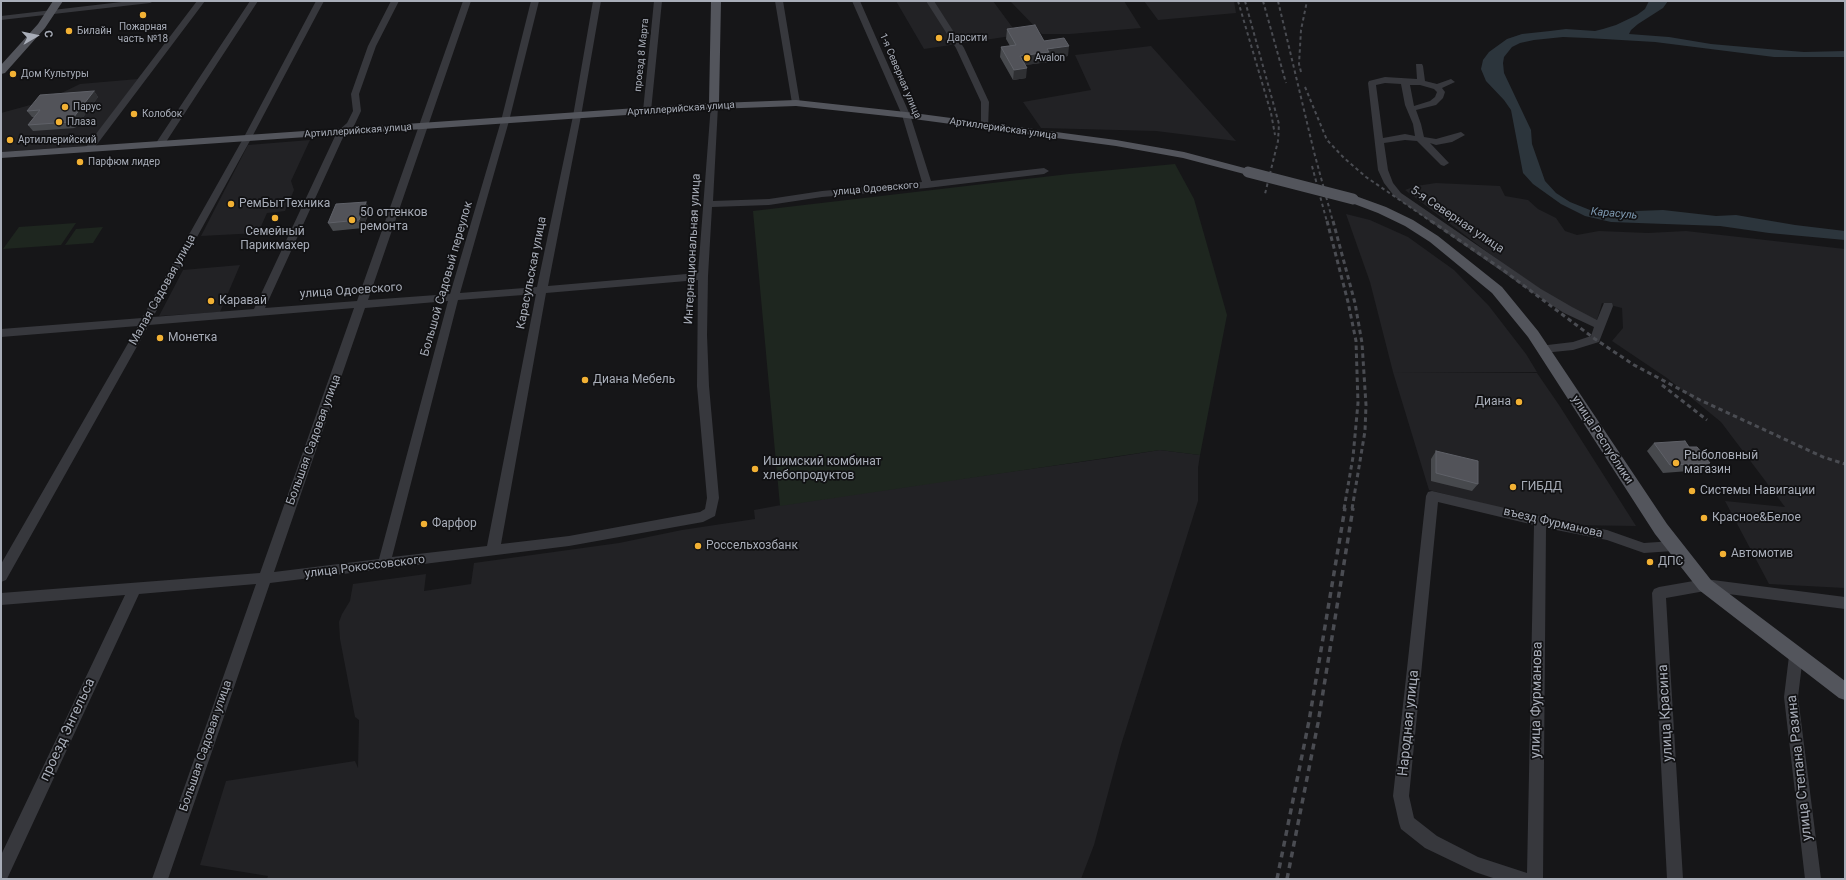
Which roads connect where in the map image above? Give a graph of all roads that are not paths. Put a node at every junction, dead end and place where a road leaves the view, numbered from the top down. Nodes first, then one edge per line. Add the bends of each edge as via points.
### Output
1 (58, 1) edge
2 (150, 1) edge
3 (201, 1) edge
4 (254, 1) edge
5 (320, 1) edge
6 (395, 1) edge
7 (467, 1) edge
8 (535, 1) edge
9 (597, 1) edge
10 (658, 1) edge
11 (716, 1) edge
12 (779, 1) edge
13 (856, 1) edge
14 (930, 1) edge
15 (51, 14) junction
16 (1, 18) edge
17 (1419, 66) dead end
18 (1, 72) edge
19 (1406, 82) junction
20 (1421, 82) junction
21 (1451, 82) dead end
22 (1437, 87) junction
23 (796, 103) junction
24 (714, 106) junction
25 (1411, 109) junction
26 (647, 111) junction
27 (906, 115) junction
28 (577, 116) junction
29 (505, 121) junction
30 (423, 126) junction
31 (985, 126) junction
32 (341, 132) junction
33 (1461, 135) dead end
34 (248, 137) junction
35 (1420, 139) junction
36 (1381, 141) junction
37 (161, 143) junction
38 (89, 149) junction
39 (1, 155) edge
40 (1444, 163) dead end
41 (1044, 171) dead end
42 (927, 185) junction
43 (1353, 199) joint
44 (708, 204) junction
45 (703, 276) junction
46 (541, 290) junction
47 (454, 297) junction
48 (362, 304) junction
49 (1608, 306) dead end
50 (258, 312) junction
51 (146, 321) junction
52 (1601, 326) junction
53 (1, 333) edge
54 (1543, 349) junction
55 (1432, 496) joint
56 (713, 498) joint
57 (1540, 521) junction
58 (1673, 546) junction
59 (494, 550) junction
60 (384, 564) junction
61 (1, 576) edge
62 (264, 579) junction
63 (1705, 585) junction
64 (135, 588) junction
65 (1, 599) edge
66 (1845, 603) edge
67 (1796, 656) junction
68 (1845, 692) edge
69 (1, 873) edge
70 (160, 879) edge
71 (1521, 879) edge
72 (1535, 879) edge
73 (1675, 879) edge
74 (1813, 879) edge

1 - 15 main road
2 - 15 street
3 - 38 street
4 - 37 street
5 - 34 street, Малая Садовая улица
6 - 32 street via 372,46 355,94 357,111 351,124
7 - 30 street, Большая Садовая улица
8 - 29 street, Большой Садовый переулок
9 - 28 street, Карасульская улица
10 - 26 street, проезд 8 Марта
11 - 24 main road, Интернациональная улица
12 - 23 street
13 - 27 street, 1-я Северная улица
14 - 31 street via 960,48 985,102
15 - 16 street
15 - 18 main road
17 - 20 street
19 - 20 street
19 - 25 street
19 - 36 street, 5-я Северная улица via 1385,80 1372,83
20 - 22 street
21 - 22 street
22 - 25 street via 1441,92 1439,98
23 - 24 main road, Артиллерийская улица
23 - 27 main road, Артиллерийская улица
24 - 26 main road, Артиллерийская улица
24 - 44 street, Интернациональная улица
25 - 35 street
26 - 28 main road, Артиллерийская улица
27 - 31 main road, Артиллерийская улица
27 - 42 street, 1-я Северная улица
28 - 29 main road, Артиллерийская улица
28 - 46 street, Карасульская улица
29 - 30 main road, Артиллерийская улица
29 - 47 street, Большой Садовый переулок
30 - 32 main road, Артиллерийская улица
30 - 48 street, Большая Садовая улица
31 - 43 main road, Артиллерийская улица, bridge via 1116,143 1184,156
32 - 34 main road, Артиллерийская улица
32 - 50 street
33 - 35 street via 1452,140 1436,142
34 - 37 main road, Артиллерийская улица
34 - 51 street, Малая Садовая улица via 214,194
35 - 36 street
35 - 40 street
36 - 52 street, 5-я Северная улица via 1384,170 1398,195 1538,291 1568,310
37 - 38 main road, Артиллерийская улица
38 - 39 main road, Артиллерийская улица
41 - 42 street, улица Одоевского
42 - 44 street, улица Одоевского via 822,194 769,202
43 - 54 main road, улица Республики via 1409,223 1458,256 1516,311
44 - 45 street, Интернациональная улица
45 - 46 street, улица Одоевского
45 - 56 street, Интернациональная улица via 703,386
46 - 47 street, улица Одоевского
46 - 59 street, Карасульская улица
47 - 48 street, улица Одоевского
47 - 60 street, Большой Садовый переулок
48 - 50 street, улица Одоевского
48 - 62 street, Большая Садовая улица
49 - 52 street
50 - 51 street, улица Одоевского
51 - 53 street, улица Одоевского
51 - 61 street, Малая Садовая улица
52 - 54 street via 1595,339 1573,346
54 - 58 main road, улица Республики
55 - 57 street, въезд Фурманова
55 - 71 street, Народная улица via 1401,796 1407,823 1431,842 1475,864
56 - 59 street, улица Рокоссовского via 711,512 703,517 569,541
57 - 58 street, въезд Фурманова via 1607,535 1644,548
57 - 72 street, улица Фурманова
58 - 63 main road, улица Республики
59 - 60 street, улица Рокоссовского
60 - 62 street, улица Рокоссовского
62 - 64 street, улица Рокоссовского
62 - 70 street, Большая Садовая улица
63 - 66 street
63 - 67 main road, улица Республики
63 - 73 street, улица Красина via 1659,593
64 - 65 street, улица Рокоссовского
64 - 69 street, проезд Энгельса
67 - 68 main road, улица Республики
67 - 74 street, улица Степана Разина via 1791,697

